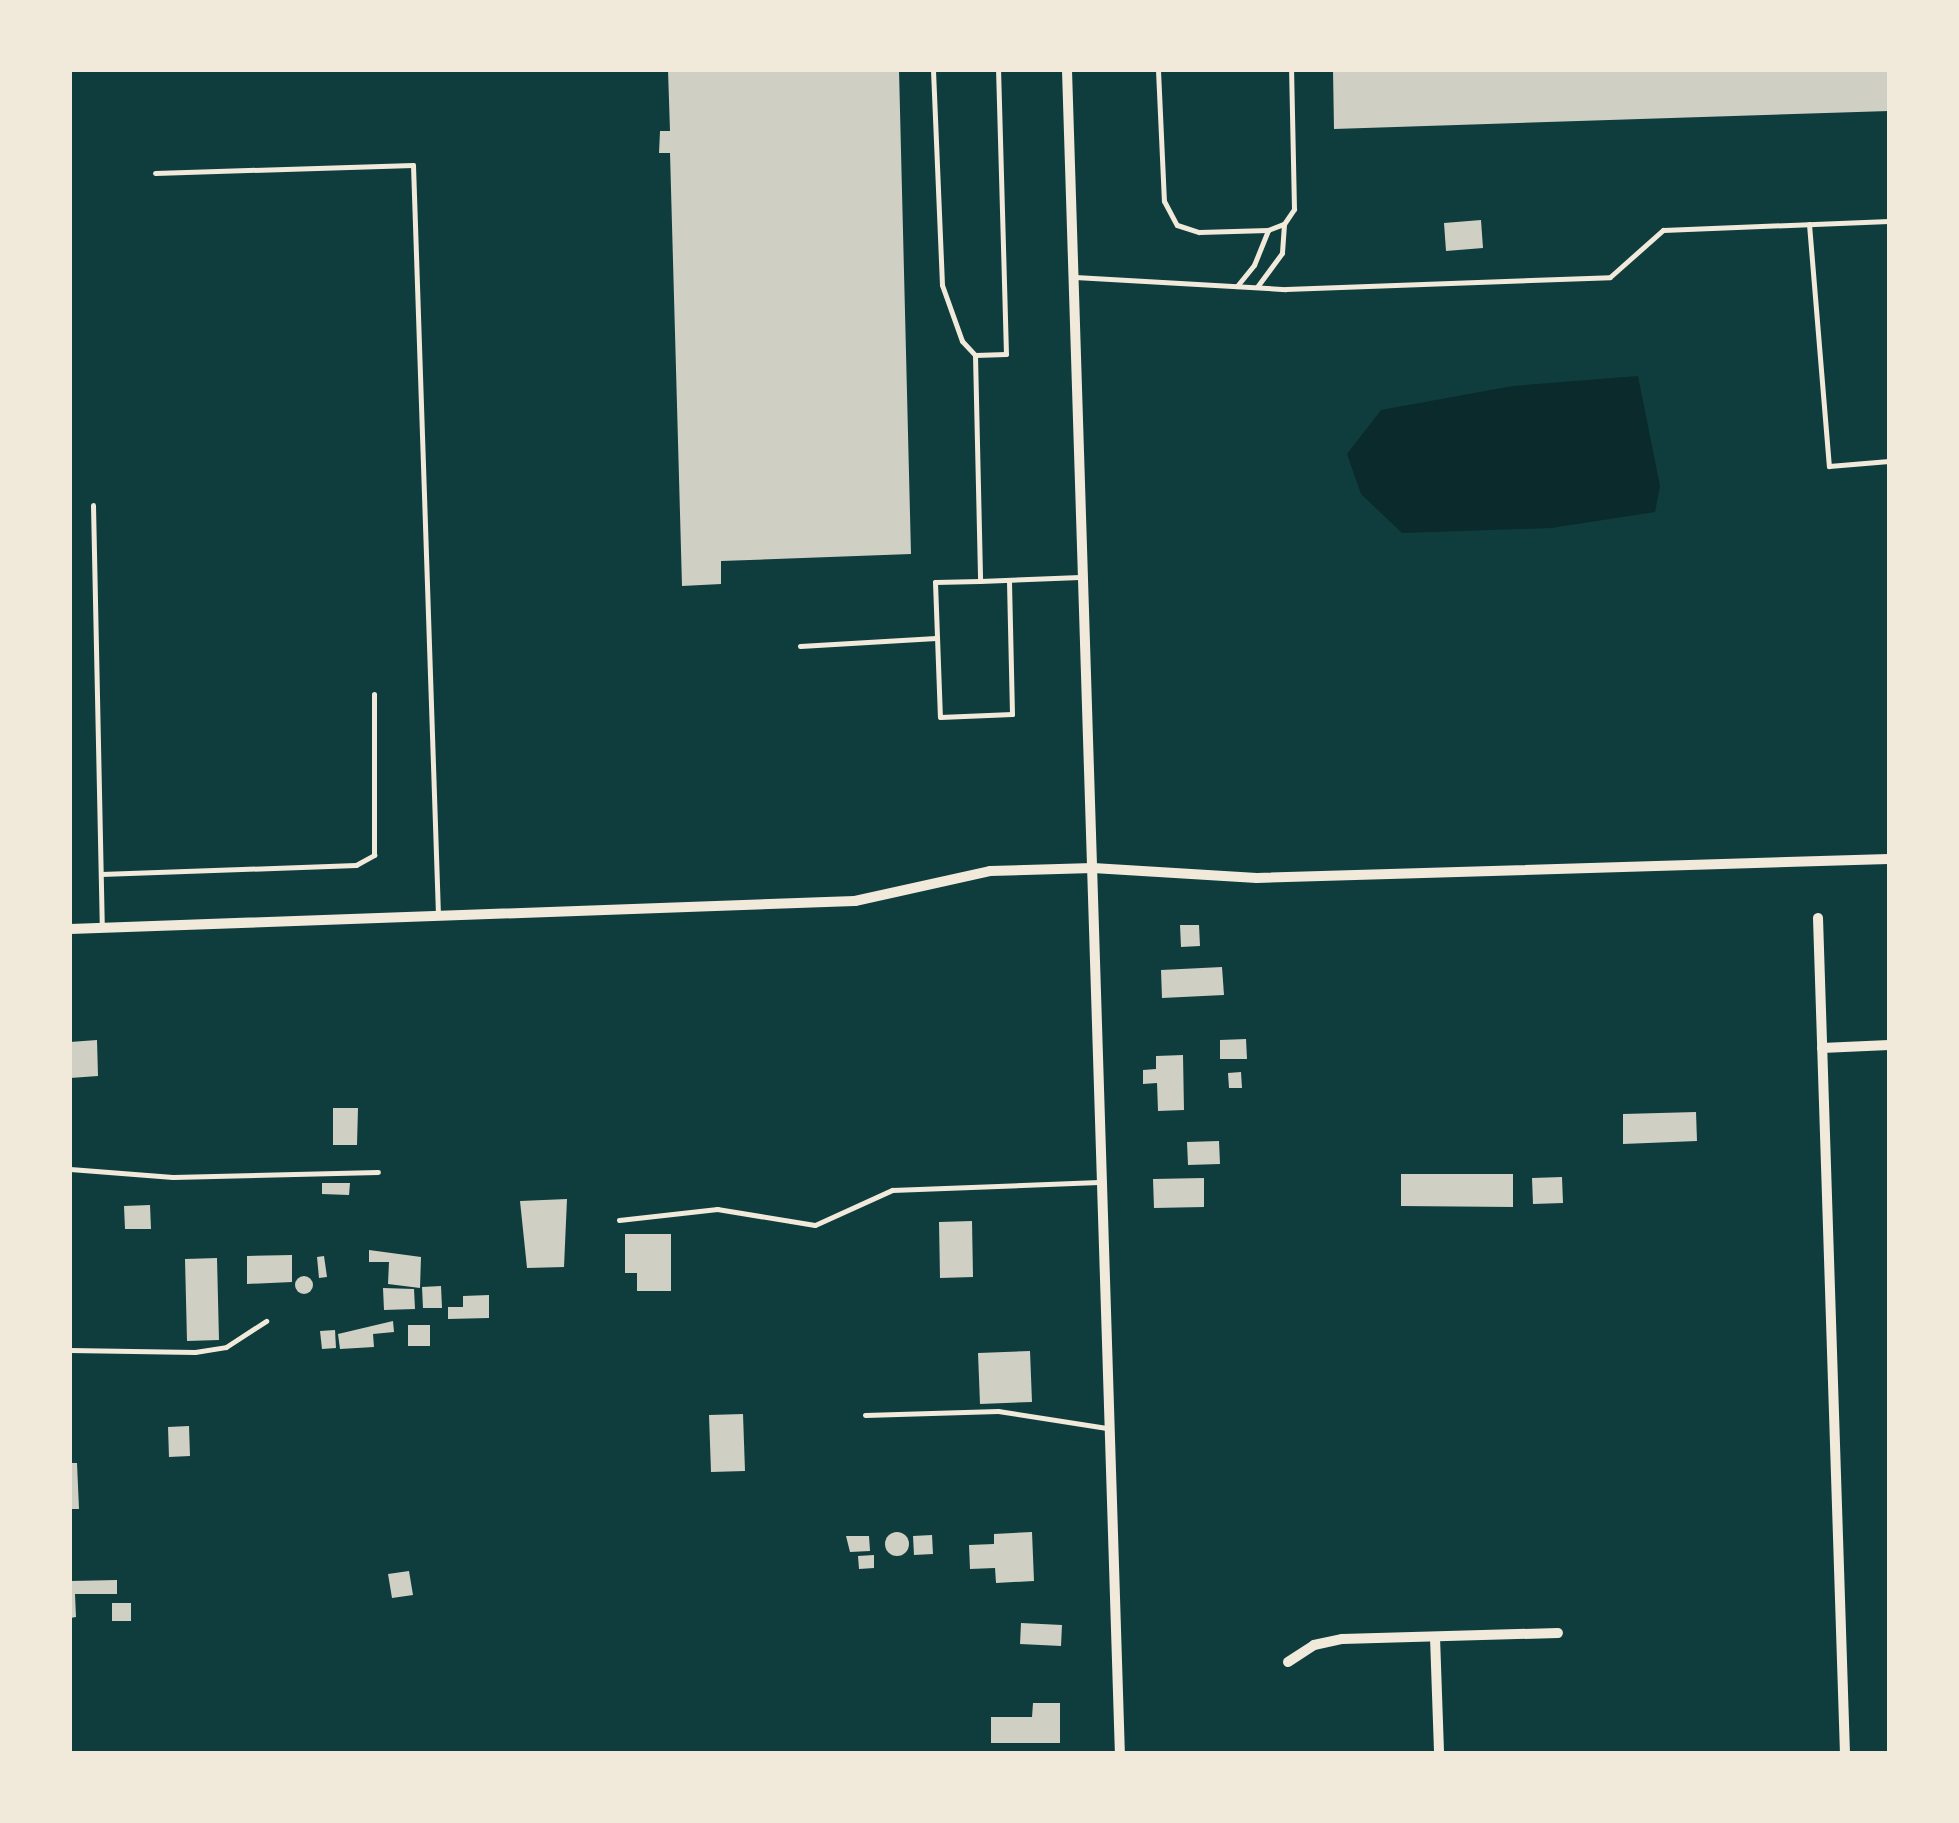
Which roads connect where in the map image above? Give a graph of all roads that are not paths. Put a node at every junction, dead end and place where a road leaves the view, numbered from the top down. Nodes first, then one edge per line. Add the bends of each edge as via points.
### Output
1 (934, 70) edge
2 (998, 70) edge
3 (1066, 70) edge
4 (1158, 70) edge
5 (1291, 70) edge
6 (155, 172) dead end
7 (1889, 221) edge
8 (1284, 224) junction
9 (1809, 224) junction
10 (1268, 230) junction
11 (1074, 277) junction
12 (1237, 286) junction
13 (1258, 288) junction
14 (975, 355) junction
15 (1889, 461) edge
16 (93, 505) dead end
17 (1083, 577) junction
18 (1009, 580) junction
19 (980, 581) junction
20 (936, 638) junction
21 (800, 646) dead end
22 (374, 694) dead end
23 (1889, 859) edge
24 (1093, 868) junction
25 (101, 874) junction
26 (438, 914) junction
27 (1818, 918) dead end
28 (102, 927) junction
29 (70, 928) edge
30 (1889, 1045) edge
31 (1822, 1048) junction
32 (70, 1169) edge
33 (378, 1172) dead end
34 (1102, 1182) junction
35 (618, 1220) dead end
36 (266, 1321) dead end
37 (70, 1350) edge
38 (864, 1416) dead end
39 (1110, 1428) junction
40 (1558, 1633) dead end
41 (1435, 1637) junction
42 (1288, 1662) dead end
43 (1120, 1753) edge
44 (1440, 1753) edge
45 (1845, 1753) edge

1 - 14 lane via 942,285 962,341
2 - 14 lane via 1006,354
3 - 11 street
4 - 10 lane via 1164,201 1177,224 1199,232
5 - 8 lane via 1294,209
6 - 26 lane via 413,164
7 - 9 lane
8 - 10 lane
8 - 13 lane via 1282,253
9 - 13 lane via 1664,230 1610,277
9 - 15 lane via 1829,466
10 - 12 lane
11 - 12 lane
11 - 17 street
12 - 13 lane
14 - 19 lane
16 - 25 lane
17 - 18 lane
17 - 24 street
18 - 19 lane
18 - 20 lane via 1012,714 940,718
19 - 20 lane via 935,582
20 - 21 lane
22 - 25 lane via 374,855 356,865
23 - 24 street via 1257,878
24 - 26 street via 990,871 855,901
24 - 34 street
25 - 28 lane
26 - 28 street
27 - 31 street
28 - 29 street
30 - 31 street
31 - 45 street
32 - 33 lane via 173,1177
34 - 35 lane via 892,1190 815,1225 717,1209
34 - 39 street
36 - 37 lane via 226,1346 195,1352
38 - 39 lane via 998,1412
39 - 43 street
40 - 41 street
41 - 42 street via 1342,1638
41 - 44 street

